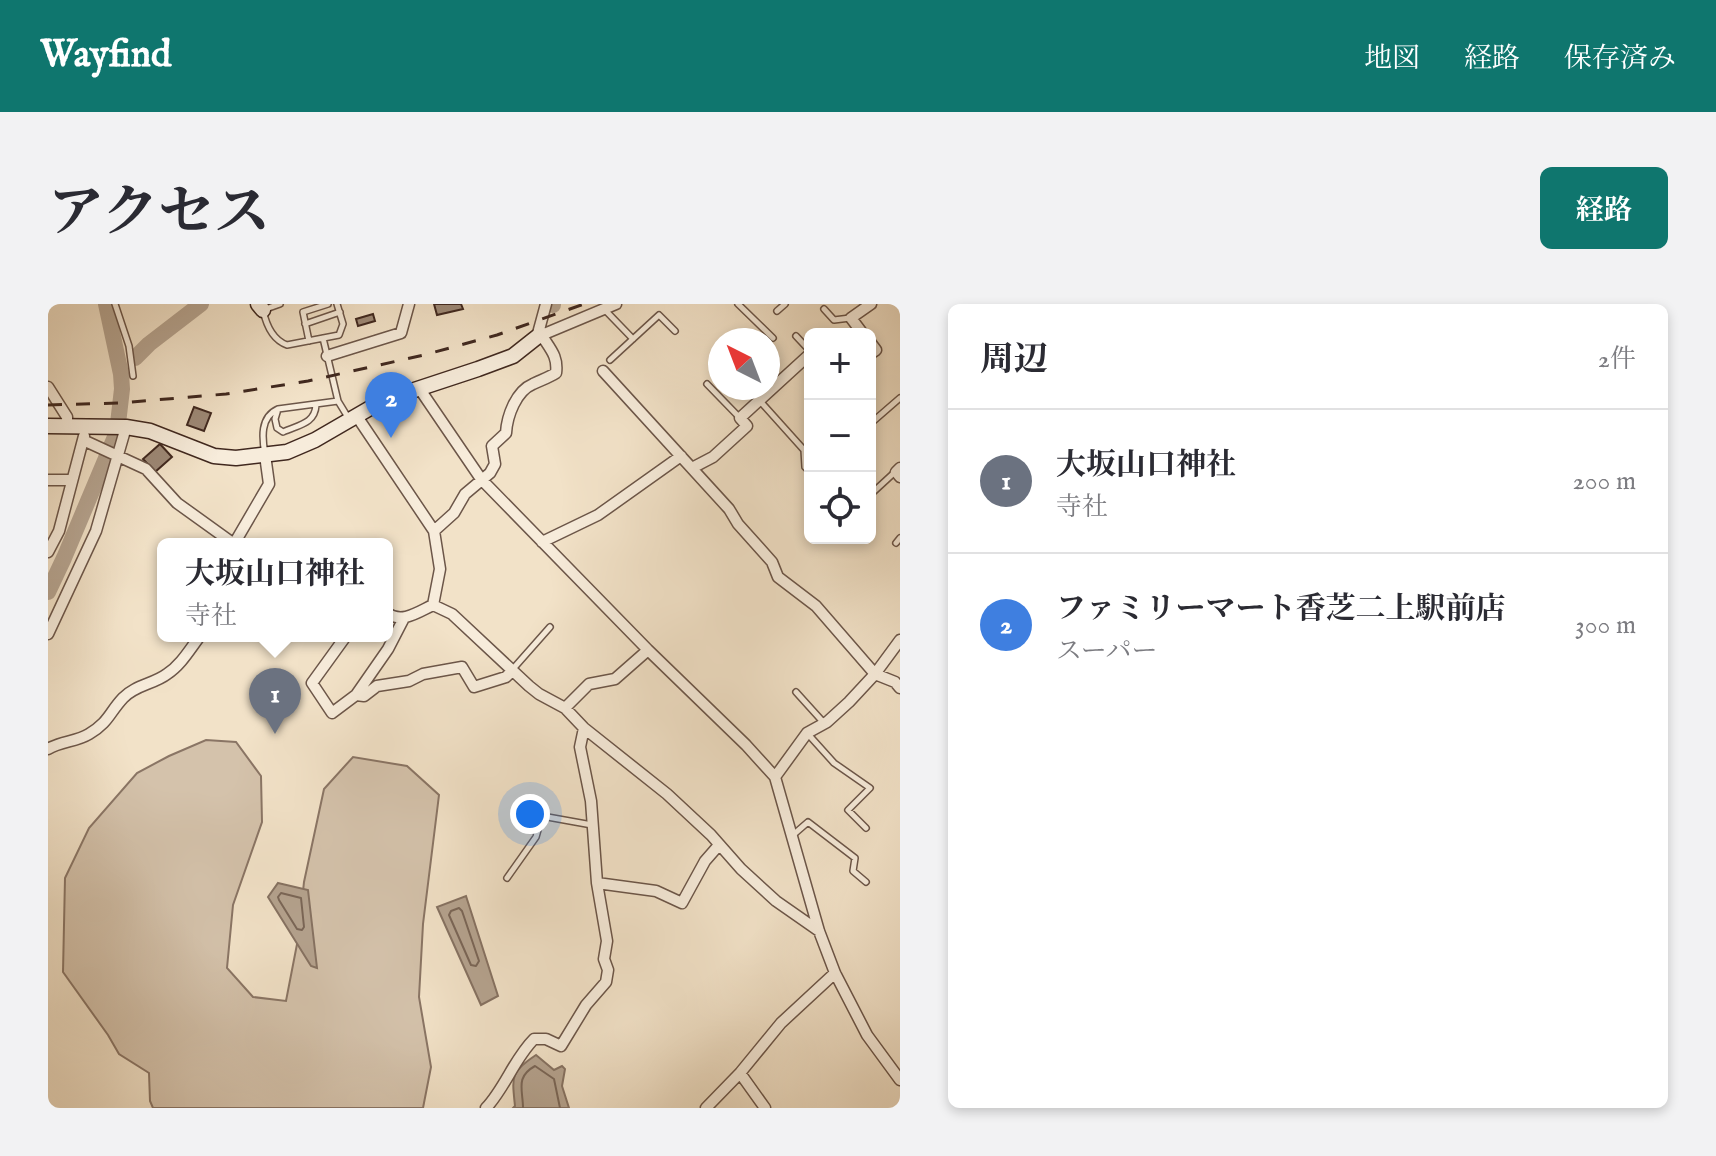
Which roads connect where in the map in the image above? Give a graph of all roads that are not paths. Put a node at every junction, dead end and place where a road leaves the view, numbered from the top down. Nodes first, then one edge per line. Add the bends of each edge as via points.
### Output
1 (115, 304) edge
2 (280, 304) edge
3 (328, 304) edge
4 (337, 304) edge
5 (409, 304) edge
6 (546, 304) edge
7 (616, 304) edge
8 (738, 304) edge
9 (785, 304) edge
10 (871, 304) edge
11 (260, 307) edge
12 (604, 309) junction
13 (824, 309) dead end
14 (777, 311) dead end
15 (340, 312) junction
16 (851, 318) junction
17 (305, 324) junction
18 (763, 328) edge
19 (858, 328) edge
20 (675, 331) dead end
21 (796, 336) dead end
22 (537, 337) junction
23 (323, 338) junction
24 (633, 339) junction
25 (309, 341) junction
26 (804, 345) edge
27 (327, 356) junction
28 (804, 358) edge
29 (610, 360) dead end
30 (603, 371) dead end
31 (133, 376) dead end
32 (780, 381) edge
33 (707, 384) dead end
34 (48, 387) edge
35 (419, 388) junction
36 (900, 398) edge
37 (760, 400) joint
38 (338, 401) junction
39 (316, 405) junction
40 (278, 409) junction
41 (353, 417) junction
42 (740, 418) junction
43 (876, 419) edge
44 (67, 425) junction
45 (48, 426) edge
46 (126, 427) junction
47 (84, 433) junction
48 (804, 450) edge
49 (265, 455) junction
50 (117, 456) junction
51 (681, 456) junction
52 (692, 468) junction
53 (899, 472) edge
54 (481, 479) junction
55 (48, 480) edge
56 (72, 480) junction
57 (876, 490) edge
58 (434, 531) junction
59 (226, 538) edge
60 (238, 538) edge
61 (542, 542) junction
62 (48, 552) edge
63 (433, 605) junction
64 (393, 617) edge
65 (404, 618) junction
66 (550, 627) dead end
67 (48, 634) edge
68 (393, 639) edge
69 (900, 640) edge
70 (196, 642) edge
71 (342, 642) edge
72 (392, 642) edge
73 (648, 650) junction
74 (512, 671) junction
75 (875, 674) junction
76 (900, 688) edge
77 (796, 692) dead end
78 (356, 695) junction
79 (565, 708) junction
80 (824, 723) junction
81 (584, 728) junction
82 (807, 733) junction
83 (48, 749) edge
84 (775, 777) junction
85 (592, 825) junction
86 (866, 828) dead end
87 (793, 835) junction
88 (719, 845) junction
89 (507, 878) dead end
90 (866, 882) dead end
91 (597, 883) junction
92 (819, 931) junction
93 (835, 973) junction
94 (740, 1073) junction
95 (900, 1080) edge
96 (486, 1108) edge
97 (706, 1108) edge
98 (765, 1108) edge

1 - 31 lane
2 - 11 lane
3 - 17 lane via 303,312
4 - 15 lane
5 - 27 street via 401,333
6 - 22 street
7 - 12 street
8 - 18 lane
9 - 14 lane
10 - 16 street
11 - 25 lane via 266,325 282,343
12 - 22 street
12 - 24 lane
13 - 16 lane via 834,320
15 - 17 lane
15 - 23 lane via 339,335
16 - 19 street
17 - 25 lane
20 - 24 lane via 659,315
21 - 26 lane
22 - 35 street via 513,356
22 - 54 street via 544,339 558,363 556,373 523,390 506,433 492,446 495,464
23 - 25 lane
23 - 27 lane
24 - 29 lane
27 - 38 lane
28 - 32 street
30 - 51 street
33 - 42 lane
34 - 44 street
35 - 41 street
35 - 54 street
36 - 43 lane
37 - 42 street
37 - 48 lane
38 - 39 lane
38 - 41 lane
39 - 40 lane
39 - 40 lane via 313,419 283,432 275,419
40 - 49 lane via 267,418
41 - 49 street via 315,440
41 - 58 street
42 - 52 street via 747,426 713,457
44 - 45 street
44 - 47 street
46 - 47 street
46 - 49 street via 214,456
46 - 50 street
47 - 50 street
47 - 56 street
49 - 60 street via 269,484
50 - 59 street via 146,469 177,503
50 - 67 street via 96,531
51 - 52 street
51 - 61 street via 598,515
52 - 75 street via 772,562 778,577 816,606
53 - 57 lane
54 - 58 street
54 - 61 street
55 - 56 street
56 - 62 street
58 - 63 street via 440,569
61 - 73 street
63 - 65 street
63 - 74 street via 452,614
64 - 65 street
65 - 68 street
66 - 74 lane
69 - 75 street
70 - 83 street via 168,674 124,696 106,723 76,741
71 - 78 street via 312,683 332,713
72 - 78 street
73 - 79 street via 615,679 589,684
73 - 84 street
74 - 78 street via 474,687 462,667
74 - 79 street
75 - 76 street
75 - 80 street
77 - 80 lane
79 - 81 street
80 - 82 street
81 - 85 street via 580,747
81 - 88 street via 667,794
82 - 84 street
82 - 86 lane via 834,763 870,788 848,810
84 - 87 street
85 - 89 lane via 542,816 536,837
85 - 91 street
87 - 90 lane via 808,822 855,858 853,871
87 - 92 street
88 - 91 street via 682,903 656,891
88 - 92 street via 776,901
91 - 96 street via 607,941 606,982 561,1046 534,1039 526,1047
92 - 93 street
93 - 94 street via 781,1023
93 - 95 street via 867,1035
94 - 97 street
94 - 98 street

